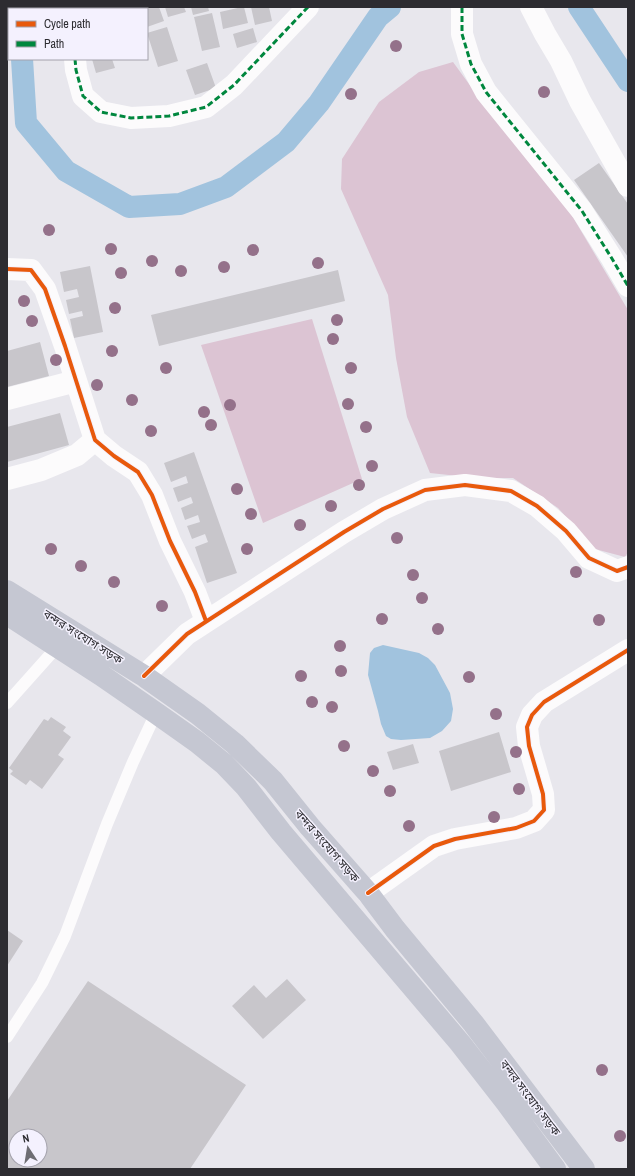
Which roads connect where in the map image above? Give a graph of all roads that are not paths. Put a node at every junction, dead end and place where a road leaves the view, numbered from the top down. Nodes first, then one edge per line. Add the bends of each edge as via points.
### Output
1 (308, 7) edge
2 (531, 7) edge
3 (462, 13) edge
4 (75, 60) edge
5 (628, 186) edge
6 (7, 269) edge
7 (628, 286) edge
8 (76, 381) junction
9 (7, 399) edge
10 (95, 440) junction
11 (7, 479) edge
12 (628, 567) edge
13 (7, 590) edge
14 (7, 614) edge
15 (206, 621) junction
16 (57, 647) junction
17 (628, 650) edge
18 (144, 676) junction
19 (7, 703) edge
20 (156, 713) junction
21 (368, 893) junction
22 (7, 1037) edge
23 (555, 1169) edge
24 (584, 1169) edge

1 - 4 street via 229,89 206,107 169,116 131,118 101,112 83,96
2 - 5 street
3 - 7 street via 462,34 471,64 486,92 582,211
6 - 8 street via 31,270 45,289
8 - 9 street
8 - 10 street
10 - 11 street via 77,455 41,470
10 - 15 street via 138,472 152,495
12 - 15 street via 617,571 589,558 566,530 537,506 511,491 466,485 425,490 344,532
13 - 18 highway, বন্দর সংযোগ সড়ক
14 - 16 highway, বন্দর সংযোগ সড়ক
15 - 18 street via 187,634
16 - 19 lane
16 - 20 highway, বন্দর সংযোগ সড়ক
17 - 21 street via 544,702 532,715 527,727 529,746 544,805 544,810 534,821 516,828 455,839 434,846
18 - 21 highway, বন্দর সংযোগ সড়ক via 235,744 273,781
20 - 22 lane via 113,810 65,936 42,983
20 - 23 highway, বন্দর সংযোগ সড়ক via 219,760 246,787 281,832 460,1043
21 - 24 highway, বন্দর সংযোগ সড়ক via 474,1023

